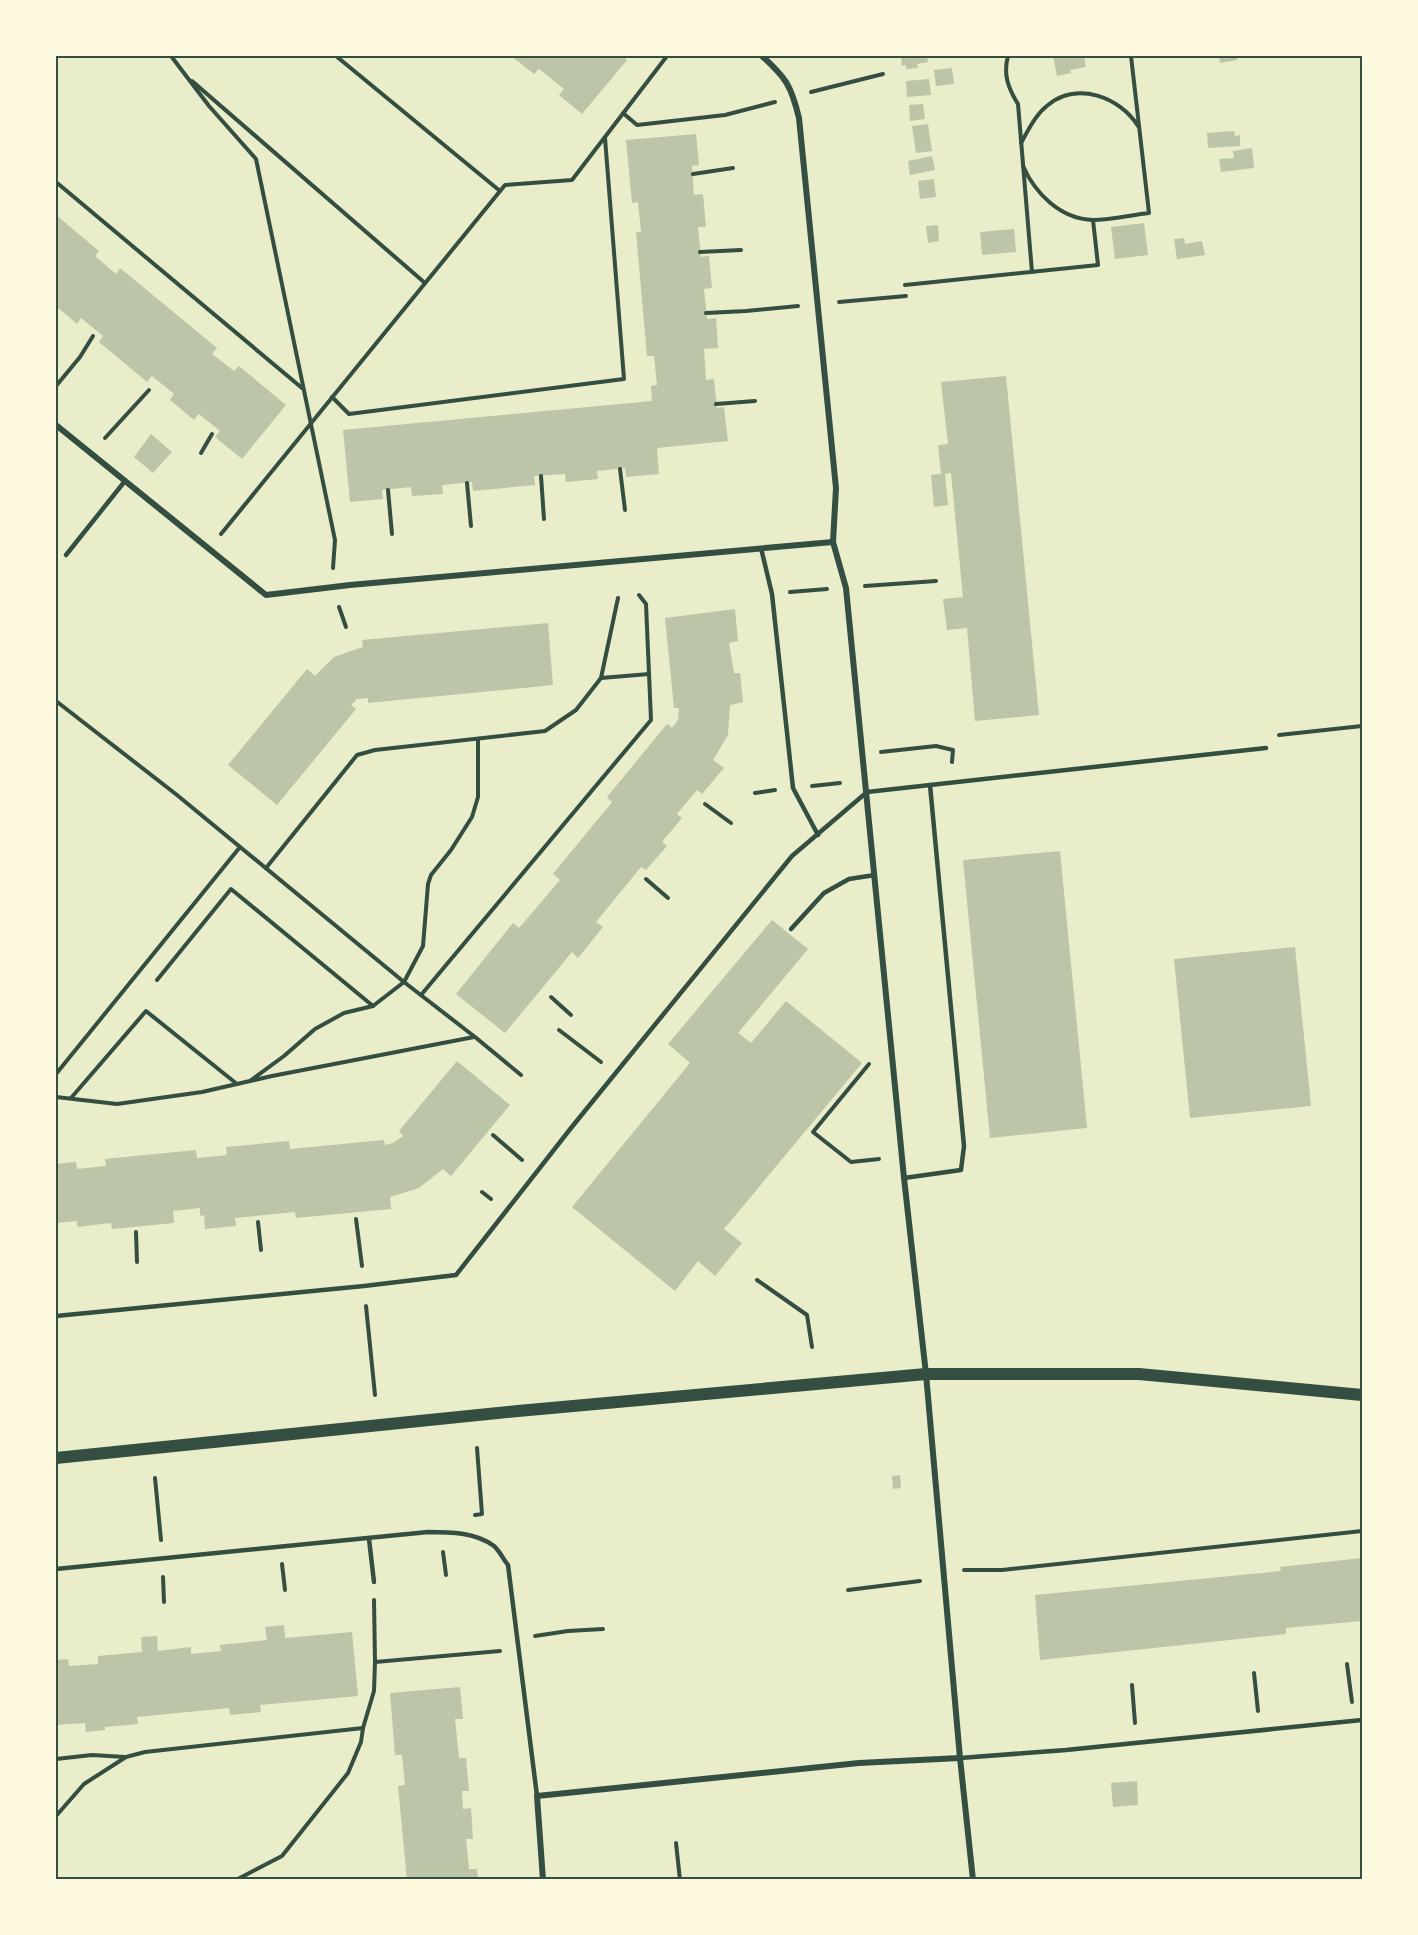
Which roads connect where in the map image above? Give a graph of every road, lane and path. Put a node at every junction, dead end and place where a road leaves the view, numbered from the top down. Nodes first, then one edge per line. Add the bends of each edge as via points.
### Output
1 (171, 56) edge
2 (336, 56) edge
3 (667, 56) edge
4 (762, 56) edge
5 (1008, 56) edge
6 (1131, 56) edge
7 (186, 75) junction
8 (623, 112) junction
9 (725, 116) dead end
10 (1139, 127) junction
11 (605, 137) junction
12 (1021, 144) junction
13 (1023, 166) junction
14 (733, 168) dead end
15 (693, 174) dead end
16 (56, 182) edge
17 (500, 191) junction
18 (1093, 220) junction
19 (741, 250) dead end
20 (700, 252) dead end
21 (1032, 272) junction
22 (425, 283) junction
23 (905, 285) dead end
24 (746, 312) dead end
25 (706, 313) dead end
26 (93, 336) dead end
27 (56, 386) edge
28 (302, 388) junction
29 (149, 390) dead end
30 (332, 397) junction
31 (755, 400) dead end
32 (716, 404) dead end
33 (56, 425) edge
34 (310, 425) junction
35 (212, 434) dead end
36 (201, 453) dead end
37 (92, 454) junction
38 (620, 469) dead end
39 (541, 476) dead end
40 (125, 481) junction
41 (467, 483) dead end
42 (388, 490) dead end
43 (625, 510) dead end
44 (544, 519) dead end
45 (471, 526) dead end
46 (392, 534) dead end
47 (335, 540) dead end
48 (833, 542) junction
49 (761, 548) junction
50 (209, 549) junction
51 (66, 555) dead end
52 (639, 595) dead end
53 (618, 598) dead end
54 (649, 674) junction
55 (601, 678) junction
56 (56, 701) edge
57 (1362, 726) edge
58 (1272, 736) dead end
59 (478, 739) junction
60 (1266, 748) dead end
61 (953, 750) dead end
62 (863, 753) junction
63 (930, 785) junction
64 (867, 792) junction
65 (705, 804) dead end
66 (731, 823) dead end
67 (818, 835) junction
68 (240, 847) junction
69 (266, 868) junction
70 (875, 875) junction
71 (646, 879) dead end
72 (668, 898) dead end
73 (791, 928) dead end
74 (157, 980) dead end
75 (404, 982) junction
76 (421, 995) junction
77 (551, 997) dead end
78 (373, 1006) junction
79 (571, 1015) dead end
80 (559, 1030) dead end
81 (475, 1036) junction
82 (869, 1064) dead end
83 (615, 1073) junction
84 (56, 1074) edge
85 (521, 1075) dead end
86 (250, 1081) junction
87 (237, 1084) junction
88 (56, 1097) edge
89 (70, 1099) junction
90 (493, 1135) dead end
91 (879, 1160) dead end
92 (536, 1172) junction
93 (904, 1178) junction
94 (258, 1222) dead end
95 (136, 1232) dead end
96 (261, 1250) dead end
97 (137, 1262) dead end
98 (757, 1280) dead end
99 (56, 1316) edge
100 (812, 1347) dead end
101 (926, 1374) junction
102 (1362, 1395) edge
103 (477, 1448) dead end
104 (56, 1458) edge
105 (155, 1478) dead end
106 (482, 1514) dead end
107 (159, 1519) dead end
108 (1362, 1531) edge
109 (369, 1539) junction
110 (56, 1569) edge
111 (943, 1571) junction
112 (920, 1581) dead end
113 (374, 1582) joint
114 (848, 1590) dead end
115 (603, 1629) dead end
116 (516, 1638) junction
117 (517, 1650) junction
118 (375, 1662) junction
119 (1347, 1664) dead end
120 (1254, 1673) dead end
121 (1132, 1684) dead end
122 (1362, 1720) edge
123 (1354, 1721) junction
124 (363, 1728) junction
125 (1260, 1730) junction
126 (1137, 1742) junction
127 (126, 1757) junction
128 (960, 1758) junction
129 (56, 1759) edge
130 (537, 1796) junction
131 (56, 1816) edge
132 (676, 1843) dead end
133 (236, 1880) edge
134 (543, 1880) edge
135 (680, 1880) edge
136 (973, 1880) edge

1 - 7 path
2 - 17 path
3 - 8 path
4 - 48 street via 787,80 799,118 837,488
5 - 12 path via 1005,75 1018,104
6 - 10 path
7 - 22 path
7 - 28 path via 256,159
8 - 9 path via 637,125
8 - 11 path
10 - 12 path via 1120,105 1102,97 1085,93 1066,95 1049,104 1033,120
10 - 18 path via 1149,213
11 - 17 path via 572,180 505,185
11 - 30 path via 624,378 349,414
12 - 13 path
13 - 18 path via 1040,196 1058,208
13 - 21 path
14 - 15 path
16 - 28 path
17 - 22 path
18 - 21 path via 1098,265
19 - 20 path
21 - 23 path
22 - 30 path
24 - 25 path
26 - 27 path
28 - 34 path
29 - 37 path
30 - 34 path
31 - 32 path
33 - 37 street
34 - 47 path
34 - 50 path
35 - 36 path
37 - 40 street
38 - 43 path
39 - 44 path
40 - 50 street
40 - 51 lane
41 - 45 path
42 - 46 path
48 - 49 street
48 - 62 street via 846,588
49 - 50 street via 266,595
49 - 67 lane via 772,594 793,788
52 - 54 path via 646,604
53 - 55 path
54 - 55 path
54 - 76 path via 651,720
55 - 59 path via 576,710 545,731
56 - 68 path
57 - 58 path
59 - 69 path via 357,755
59 - 75 path via 478,797 472,817 431,874 423,946
60 - 63 lane
61 - 62 path via 936,746
62 - 64 street
63 - 64 lane
63 - 93 lane via 964,1146 961,1170
64 - 67 lane
64 - 70 street
65 - 66 path
67 - 83 lane via 792,856
68 - 69 path
68 - 84 path
69 - 75 path
70 - 73 lane via 849,879 824,893
70 - 93 street
71 - 72 path
74 - 78 path via 231,889
75 - 76 path
75 - 78 path
76 - 81 path
77 - 79 path
78 - 86 path via 344,1013 315,1029
80 - 83 path
81 - 85 path
81 - 86 path
82 - 91 path via 813,1132 851,1162
83 - 92 lane
86 - 87 path
87 - 89 path via 117,1104
87 - 89 path via 146,1011
88 - 89 path
90 - 92 path
92 - 99 lane via 456,1275
93 - 101 street
94 - 96 path
95 - 97 path
98 - 100 path via 807,1315
101 - 102 main road via 1139,1374
101 - 104 main road
101 - 111 street
103 - 106 path
105 - 107 path
108 - 111 path via 1002,1570
109 - 110 lane
109 - 113 lane
109 - 116 lane via 428,1532 477,1537 495,1546 507,1565
111 - 128 street
112 - 114 path
113 - 118 path
115 - 116 path
116 - 117 lane
117 - 118 path
117 - 130 lane
118 - 124 path via 374,1691
119 - 123 path
120 - 125 path
121 - 126 path
122 - 123 lane
123 - 125 lane
124 - 127 path
124 - 133 path via 348,1773 282,1856
125 - 126 lane
126 - 128 lane
127 - 129 path
127 - 131 path via 84,1784
128 - 130 street via 859,1763
128 - 136 street
130 - 134 street
132 - 135 path

